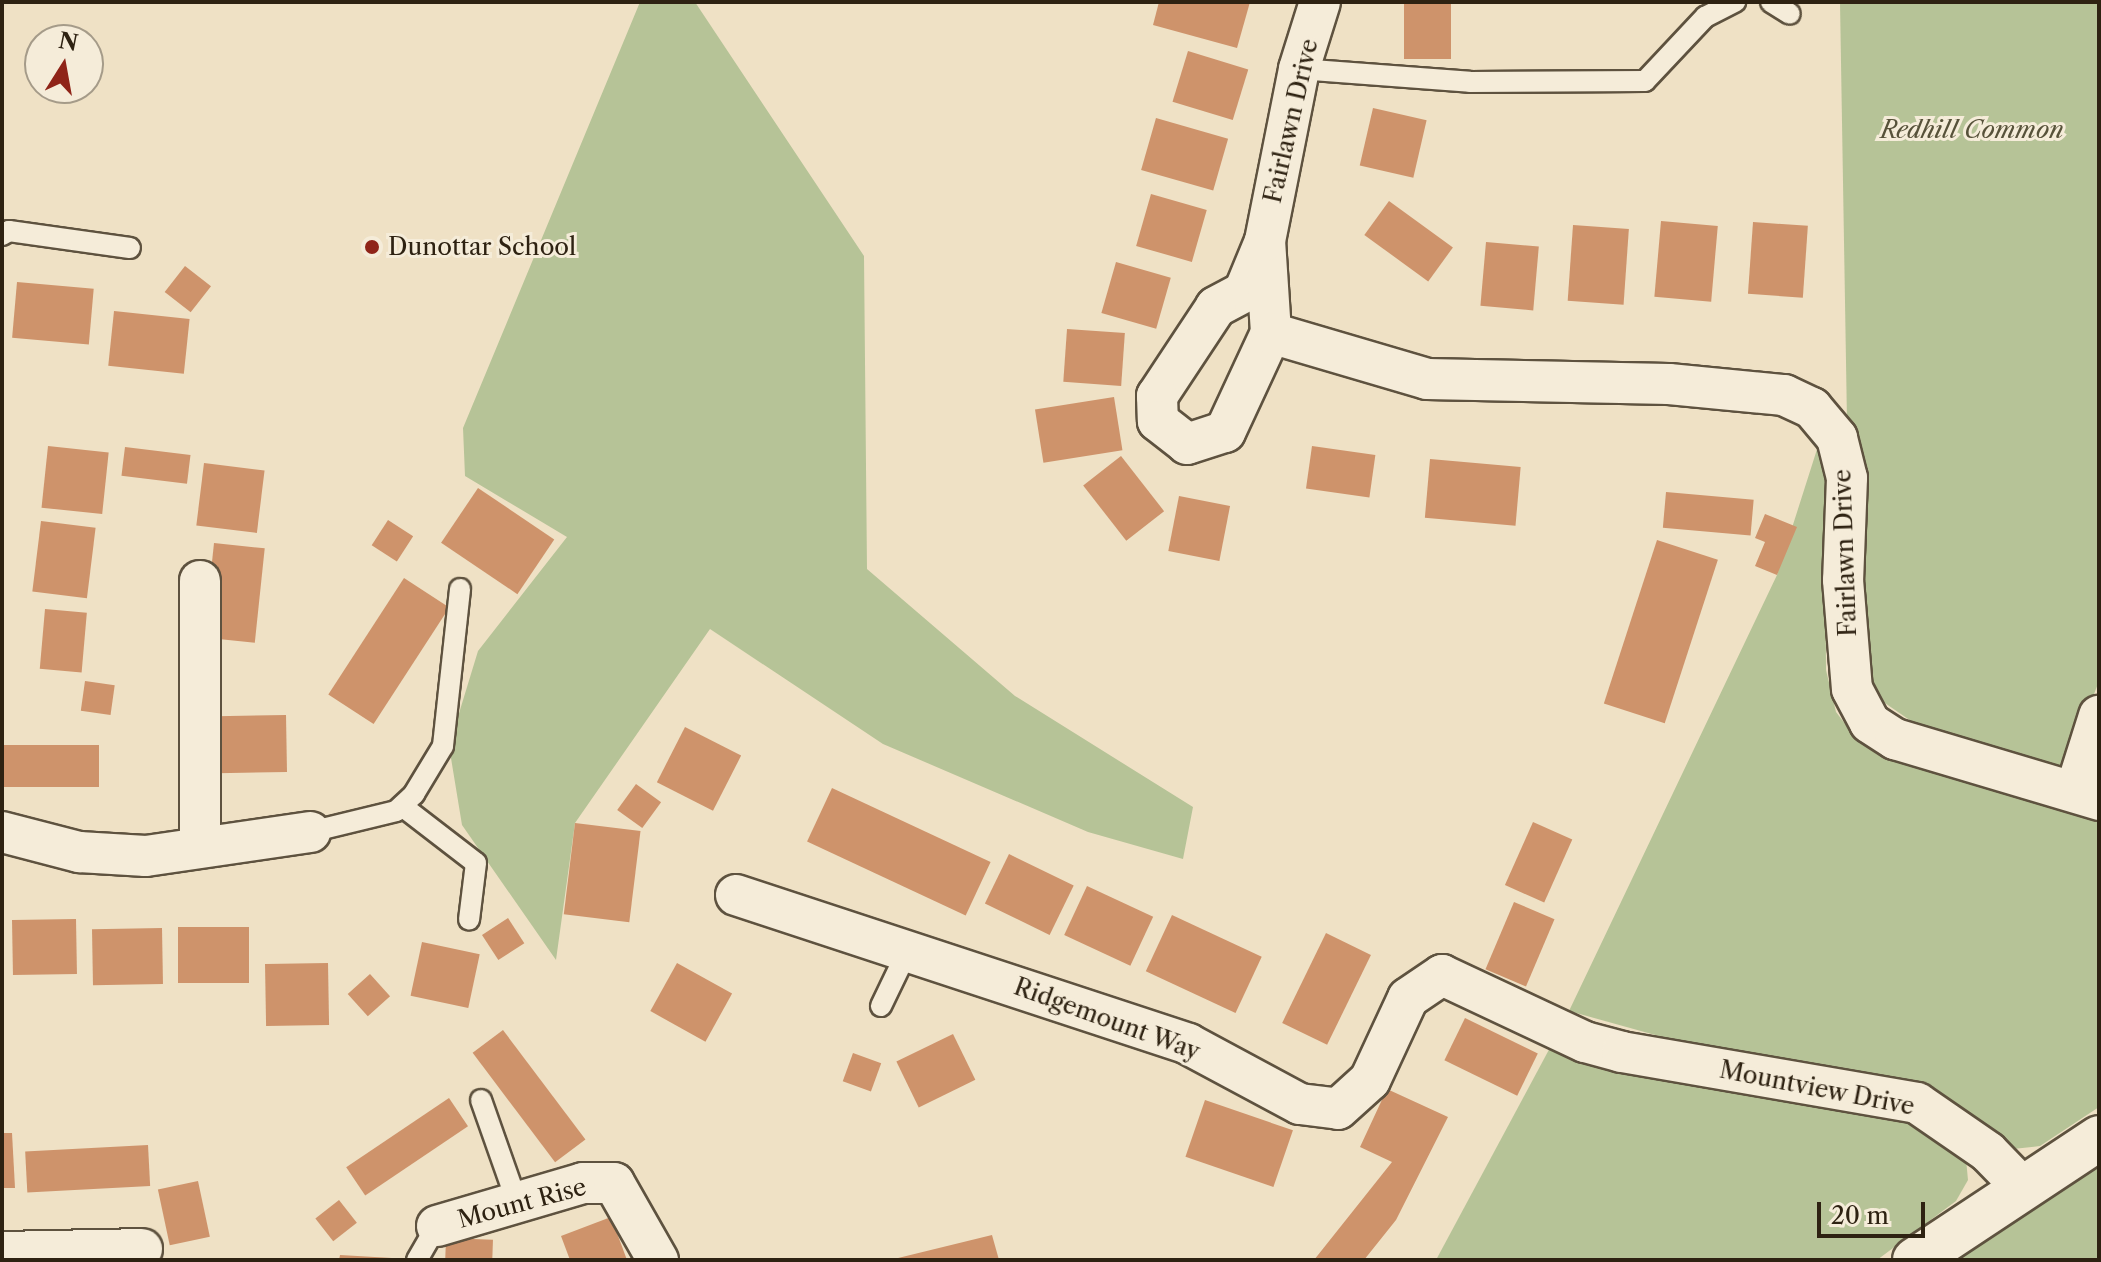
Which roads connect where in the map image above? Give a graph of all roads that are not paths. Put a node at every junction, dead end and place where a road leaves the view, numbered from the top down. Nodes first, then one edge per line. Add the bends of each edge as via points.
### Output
1 (1320, 2) edge
2 (1735, 2) edge
3 (1771, 2) edge
4 (1790, 14) dead end
5 (1299, 69) junction
6 (2, 235) edge
7 (1265, 241) junction
8 (130, 248) dead end
9 (1271, 333) junction
10 (200, 581) dead end
11 (460, 589) dead end
12 (2099, 716) edge
13 (2087, 796) edge
14 (402, 806) junction
15 (2, 832) edge
16 (310, 832) joint
17 (200, 847) junction
18 (736, 895) dead end
19 (469, 920) dead end
20 (908, 950) junction
21 (881, 1006) dead end
22 (1585, 1042) joint
23 (481, 1100) dead end
24 (2099, 1138) edge
25 (2022, 1187) junction
26 (517, 1202) junction
27 (437, 1226) joint
28 (142, 1249) dead end
29 (2, 1252) edge
30 (417, 1260) edge
31 (658, 1260) edge
32 (1915, 1260) edge

1 - 5 street, Fairlawn Drive
2 - 5 lane via 1705,17 1645,81 1470,82
3 - 4 lane
5 - 7 street, Fairlawn Drive
6 - 8 lane via 9,231
7 - 9 street, Fairlawn Drive
7 - 9 street, Fairlawn Drive via 1244,292 1216,307 1173,367 1157,396 1158,421 1187,444 1225,432
9 - 13 street, Fairlawn Drive via 1427,379 1669,384 1784,395 1812,408 1837,438 1847,478 1843,580 1852,689 1870,723 1895,739
10 - 17 street
11 - 14 lane via 443,746
12 - 13 street
14 - 16 lane
14 - 19 lane via 476,863
15 - 17 street via 79,852 146,856
16 - 17 street
18 - 20 street, Ridgemount Way
20 - 21 lane
20 - 22 street, Ridgemount Way via 1188,1044 1300,1104 1338,1109 1370,1080 1408,998 1442,975
22 - 25 street, Mountview Drive via 1917,1103 1988,1152
23 - 26 lane
24 - 25 street
25 - 32 street
26 - 27 street, Mount Rise
26 - 31 street, Mount Rise via 583,1183 614,1183
27 - 30 lane
28 - 29 street

